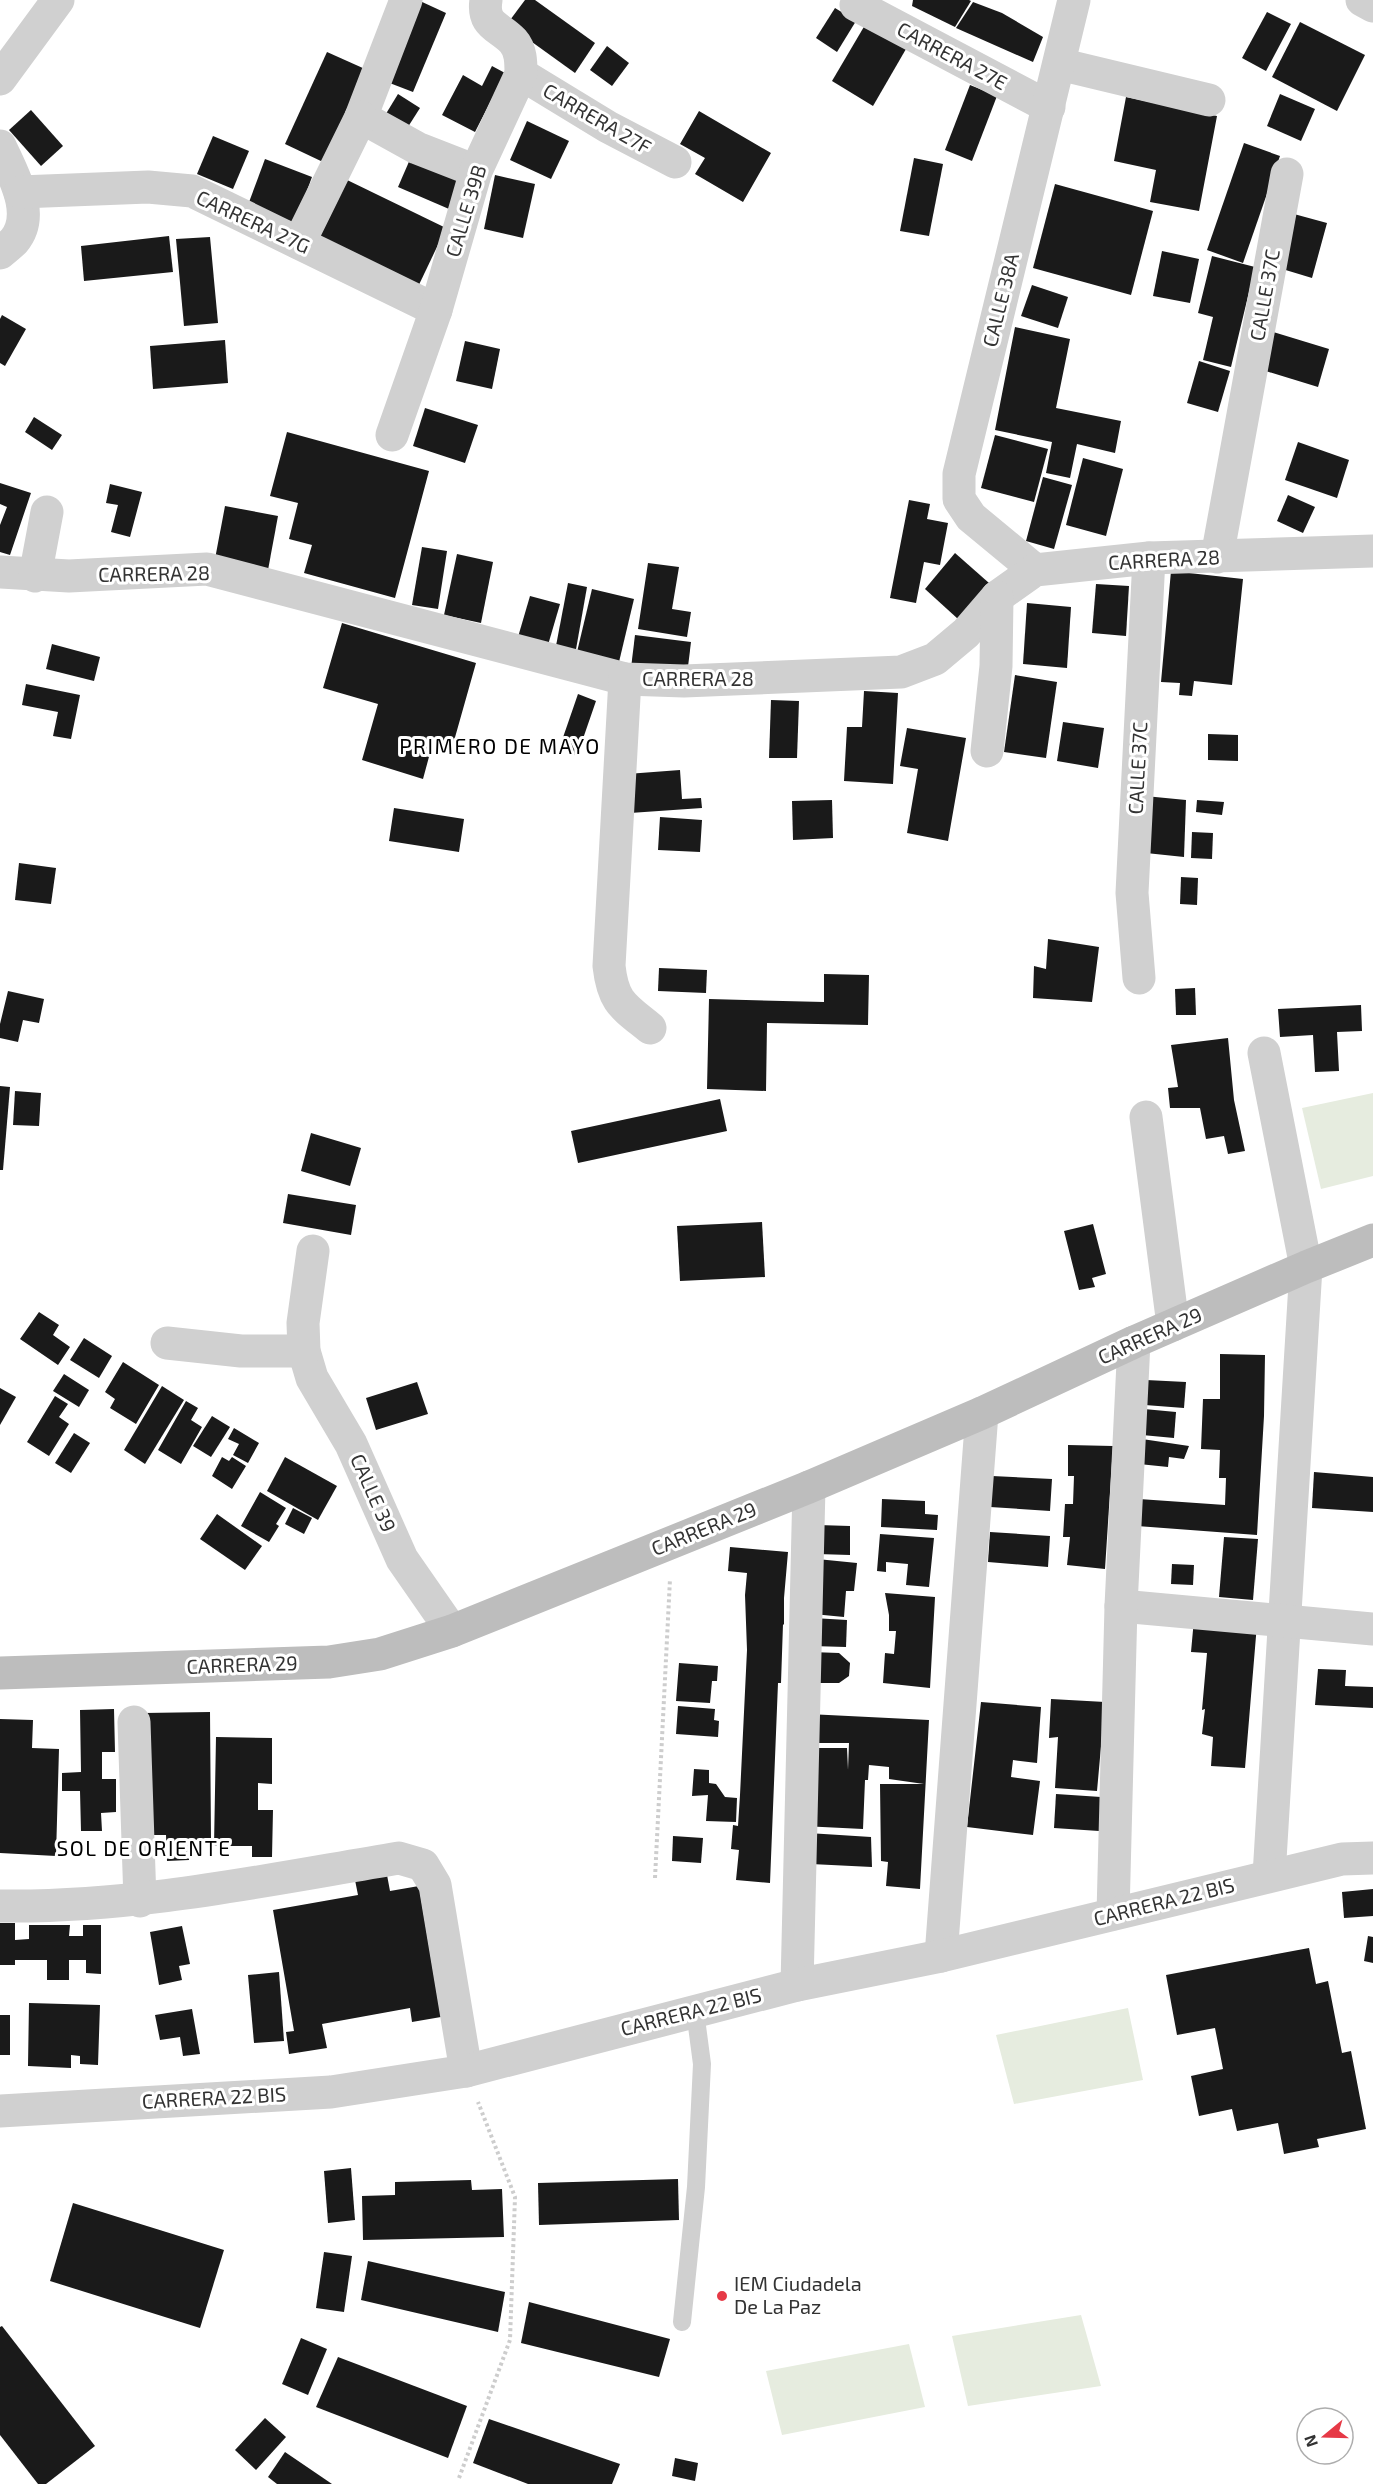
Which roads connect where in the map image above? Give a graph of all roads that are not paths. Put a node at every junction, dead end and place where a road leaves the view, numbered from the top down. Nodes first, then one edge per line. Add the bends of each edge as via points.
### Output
1 (58, 0) edge
2 (406, 0) edge
3 (486, 0) edge
4 (1074, 0) edge
5 (1362, 0) edge
6 (856, 5) dead end
7 (1373, 6) edge
8 (1059, 64) junction
9 (520, 74) junction
10 (0, 80) edge
11 (1209, 100) dead end
12 (1049, 106) junction
13 (361, 117) junction
14 (0, 146) edge
15 (675, 162) dead end
16 (476, 171) junction
17 (1287, 174) dead end
18 (20, 192) junction
19 (299, 243) junction
20 (0, 254) edge
21 (436, 310) junction
22 (392, 435) dead end
23 (47, 512) dead end
24 (1373, 551) edge
25 (1217, 557) junction
26 (1149, 558) junction
27 (1035, 570) junction
28 (0, 572) edge
29 (35, 576) junction
30 (997, 597) junction
31 (625, 679) junction
32 (987, 751) dead end
33 (1139, 978) dead end
34 (650, 1028) dead end
35 (1264, 1053) dead end
36 (1146, 1118) dead end
37 (1373, 1228) edge
38 (1373, 1240) edge
39 (313, 1251) dead end
40 (1305, 1261) junction
41 (1172, 1317) junction
42 (1134, 1342) junction
43 (167, 1343) dead end
44 (304, 1351) junction
45 (982, 1413) junction
46 (809, 1487) junction
47 (1121, 1606) junction
48 (1286, 1619) junction
49 (446, 1623) junction
50 (1373, 1629) edge
51 (0, 1664) edge
52 (0, 1673) edge
53 (134, 1722) dead end
54 (1373, 1858) edge
55 (1269, 1876) junction
56 (140, 1900) junction
57 (0, 1906) edge
58 (1113, 1914) junction
59 (940, 1956) junction
60 (797, 1985) junction
61 (695, 2011) junction
62 (466, 2071) junction
63 (0, 2111) edge
64 (682, 2322) dead end

1 - 10 street
2 - 13 street
3 - 9 street via 484,11 490,23 518,50
4 - 8 street, CALLE 38A
5 - 7 street
6 - 12 street, CARRERA 27E
8 - 11 street
8 - 12 street, CALLE 38A
9 - 15 street, CARRERA 27F via 608,128
9 - 16 street, CALLE 39B
12 - 27 street, CALLE 38A via 959,474 959,499 970,517
13 - 16 street via 417,148
13 - 19 street
14 - 18 street
16 - 21 street, CALLE 39B
17 - 25 street, CALLE 37C
18 - 19 street, CARRERA 27G via 148,186 192,191
18 - 20 street via 24,218 16,239
19 - 21 street, CARRERA 27G
21 - 22 street, CALLE 39B
23 - 29 street
24 - 25 street, CARRERA 28
25 - 26 street, CARRERA 28
26 - 27 street, CARRERA 28
26 - 33 street, CALLE 37C via 1132,893
27 - 30 street, CARRERA 28
28 - 29 street, CARRERA 28
29 - 31 street, CARRERA 28 via 207,569
30 - 31 street, CARRERA 28 via 966,633 935,659 901,672 684,681
30 - 32 street via 996,666
31 - 34 street via 609,966 611,986 620,1003
35 - 40 street
36 - 41 street
37 - 40 street, CARRERA 29
38 - 40 street, CARRERA 29
39 - 44 street, CALLE 39 via 303,1323
40 - 41 street, CARRERA 29
40 - 48 street
41 - 42 street, CARRERA 29
41 - 49 street, CARRERA 29
42 - 45 street, CARRERA 29
42 - 47 street
43 - 44 street via 230,1350
44 - 49 street, CALLE 39 via 312,1378 351,1444 402,1559
45 - 46 street, CARRERA 29
45 - 59 street
46 - 49 street, CARRERA 29 via 669,1543
46 - 60 street
47 - 48 street
47 - 58 street
48 - 50 street
48 - 55 street
49 - 51 street, CARRERA 29 via 370,1639
49 - 52 street, CARRERA 29 via 380,1654 329,1662
53 - 56 street
54 - 55 street, CARRERA 22 BIS via 1342,1858
55 - 58 street, CARRERA 22 BIS
56 - 57 street via 59,1907
56 - 62 street via 399,1858 423,1865 435,1885
58 - 59 street, CARRERA 22 BIS
59 - 60 street, CARRERA 22 BIS
60 - 61 street, CARRERA 22 BIS
61 - 62 street, CARRERA 22 BIS
61 - 64 lane via 702,2064 696,2187
62 - 63 street, CARRERA 22 BIS via 331,2092

